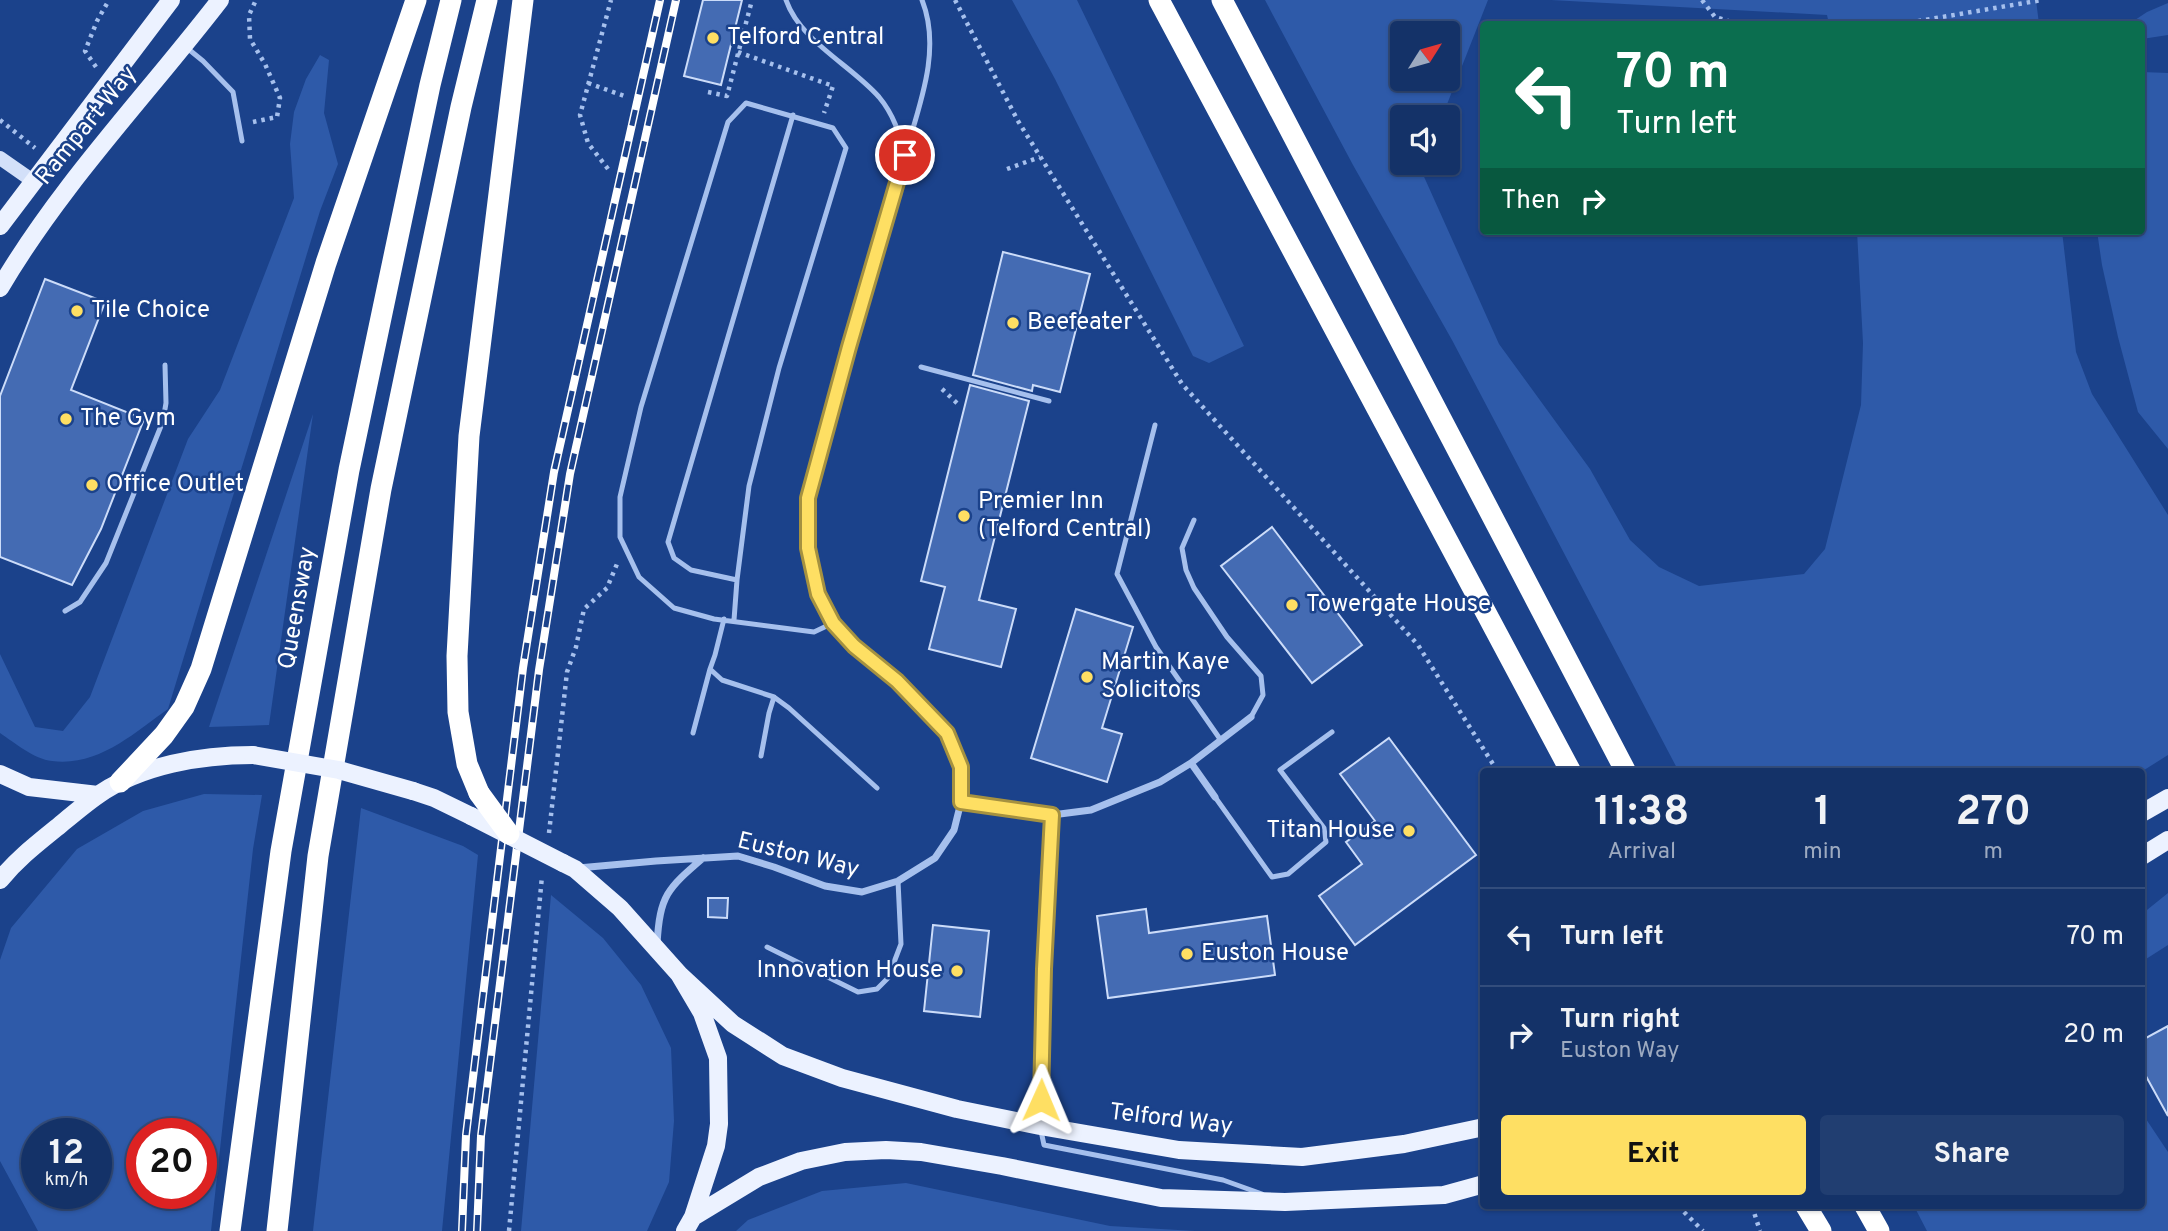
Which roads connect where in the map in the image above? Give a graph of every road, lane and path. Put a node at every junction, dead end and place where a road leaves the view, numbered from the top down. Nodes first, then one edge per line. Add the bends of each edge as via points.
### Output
1 (109, 0) edge
2 (171, 0) edge
3 (220, 0) edge
4 (256, 0) edge
5 (416, 0) edge
6 (451, 0) edge
7 (487, 0) edge
8 (523, 0) edge
9 (611, 0) edge
10 (752, 0) edge
11 (786, 0) edge
12 (922, 0) edge
13 (955, 0) edge
14 (1159, 0) edge
15 (1222, 0) edge
16 (1702, 0) edge
17 (2042, 0) edge
18 (1728, 21) edge
19 (1919, 21) edge
20 (184, 46) junction
21 (738, 52) junction
22 (99, 71) dead end
23 (587, 83) junction
24 (708, 92) dead end
25 (627, 97) dead end
26 (793, 115) junction
27 (821, 124) junction
28 (239, 125) junction
29 (242, 141) dead end
30 (905, 155) junction
31 (1040, 157) junction
32 (0, 158) edge
33 (608, 169) dead end
34 (1007, 169) dead end
35 (33, 181) junction
36 (0, 226) edge
37 (0, 288) edge
38 (165, 365) dead end
39 (921, 368) dead end
40 (1049, 401) dead end
41 (1155, 425) dead end
42 (1194, 520) dead end
43 (737, 580) junction
44 (65, 611) dead end
45 (724, 619) junction
46 (734, 620) junction
47 (833, 623) junction
48 (710, 669) junction
49 (774, 697) junction
50 (1251, 717) joint
51 (1332, 732) dead end
52 (694, 733) dead end
53 (1220, 739) junction
54 (761, 756) dead end
55 (1191, 763) junction
56 (1495, 768) edge
57 (1569, 768) edge
58 (1624, 768) edge
59 (0, 774) edge
60 (120, 782) junction
61 (877, 788) dead end
62 (98, 795) junction
63 (1215, 797) joint
64 (2168, 798) edge
65 (961, 802) junction
66 (2145, 811) edge
67 (1052, 815) junction
68 (509, 834) junction
69 (2168, 840) edge
70 (2145, 854) edge
71 (704, 857) junction
72 (569, 866) junction
73 (0, 880) edge
74 (898, 881) junction
75 (657, 947) junction
76 (767, 947) dead end
77 (679, 974) junction
78 (1040, 1126) junction
79 (1480, 1128) edge
80 (1480, 1185) edge
81 (1285, 1202) junction
82 (1681, 1209) edge
83 (1753, 1209) edge
84 (1809, 1209) edge
85 (1867, 1209) edge
86 (689, 1224) edge
87 (230, 1231) edge
88 (277, 1231) edge
89 (1703, 1231) edge
90 (1760, 1231) edge
91 (1821, 1231) edge
92 (1879, 1231) edge

1 - 22 path via 85,51
2 - 35 main road, Rampart Way
3 - 20 main road, Rampart Way
4 - 28 path via 249,15 250,39 280,98 278,117
5 - 60 highway via 326,263 201,669 184,707 164,735
6 - 87 highway, Queensway via 349,470 281,851
7 - 88 highway via 381,489 322,829
8 - 68 highway, bridge via 469,436 457,656 457,712 467,764 479,793
9 - 23 path
10 - 21 path
11 - 30 lane via 801,28 878,96 895,120
12 - 30 lane via 929,18 930,50
13 - 31 path
14 - 57 highway
15 - 58 highway
16 - 18 path via 1715,17
17 - 19 path
20 - 28 lane via 233,92
20 - 37 main road, Rampart Way via 60,199
21 - 24 path via 727,96
21 - 27 path via 833,86
23 - 25 path
23 - 33 path via 580,115 588,143
26 - 27 lane
26 - 43 lane via 668,542 674,558 691,570
26 - 45 lane via 746,103 728,122 641,407 620,497 620,537 639,577 674,608
27 - 43 lane via 834,128 846,148 779,368 749,486
28 - 29 lane
30 - 47 street, Euston Way via 808,498 808,548 818,594
31 - 34 path
31 - 56 path via 1182,384 1418,645
32 - 35 street
35 - 36 main road, Rampart Way
38 - 44 lane via 163,421 106,563 80,602
39 - 40 lane
41 - 53 lane via 1116,574 1156,647
42 - 50 lane via 1182,548 1186,570 1227,637 1261,676 1263,695
43 - 46 lane
45 - 46 lane
45 - 48 lane
46 - 47 lane via 814,632
47 - 65 street, Euston Way via 947,733 961,767
48 - 49 lane via 722,680
48 - 52 lane
49 - 54 lane
49 - 61 lane
50 - 53 street
51 - 63 lane via 1280,770 1324,828 1326,842 1288,874 1272,877
53 - 55 street
55 - 63 street
55 - 67 street via 1160,782 1091,810
59 - 62 main road via 29,787
60 - 62 main road
60 - 68 main road, bridge via 172,764 220,755 253,755 339,770 413,791
62 - 73 main road via 18,859
64 - 66 main road
65 - 67 street
65 - 74 street, Euston Way via 954,830 935,858
67 - 78 lane
68 - 72 main road, bridge
69 - 70 main road
71 - 72 street, Euston Way
71 - 74 street, Euston Way via 738,856 825,886 862,892
71 - 75 street, Euston Way via 667,895 659,912
72 - 75 main road via 620,908
74 - 76 lane via 901,944 888,978 877,989 858,992
75 - 77 main road
77 - 78 main road, Telford Way via 733,1024 783,1056 842,1078
77 - 86 main road via 702,1013 718,1058 716,1146
78 - 79 main road, Telford Way via 1178,1150 1302,1157 1404,1144
78 - 81 lane via 1044,1145 1223,1180
80 - 81 main road via 1444,1195
81 - 86 main road via 1161,1198 1002,1166 887,1150 801,1161 759,1177
82 - 89 path
83 - 90 path
84 - 91 highway
85 - 92 highway

